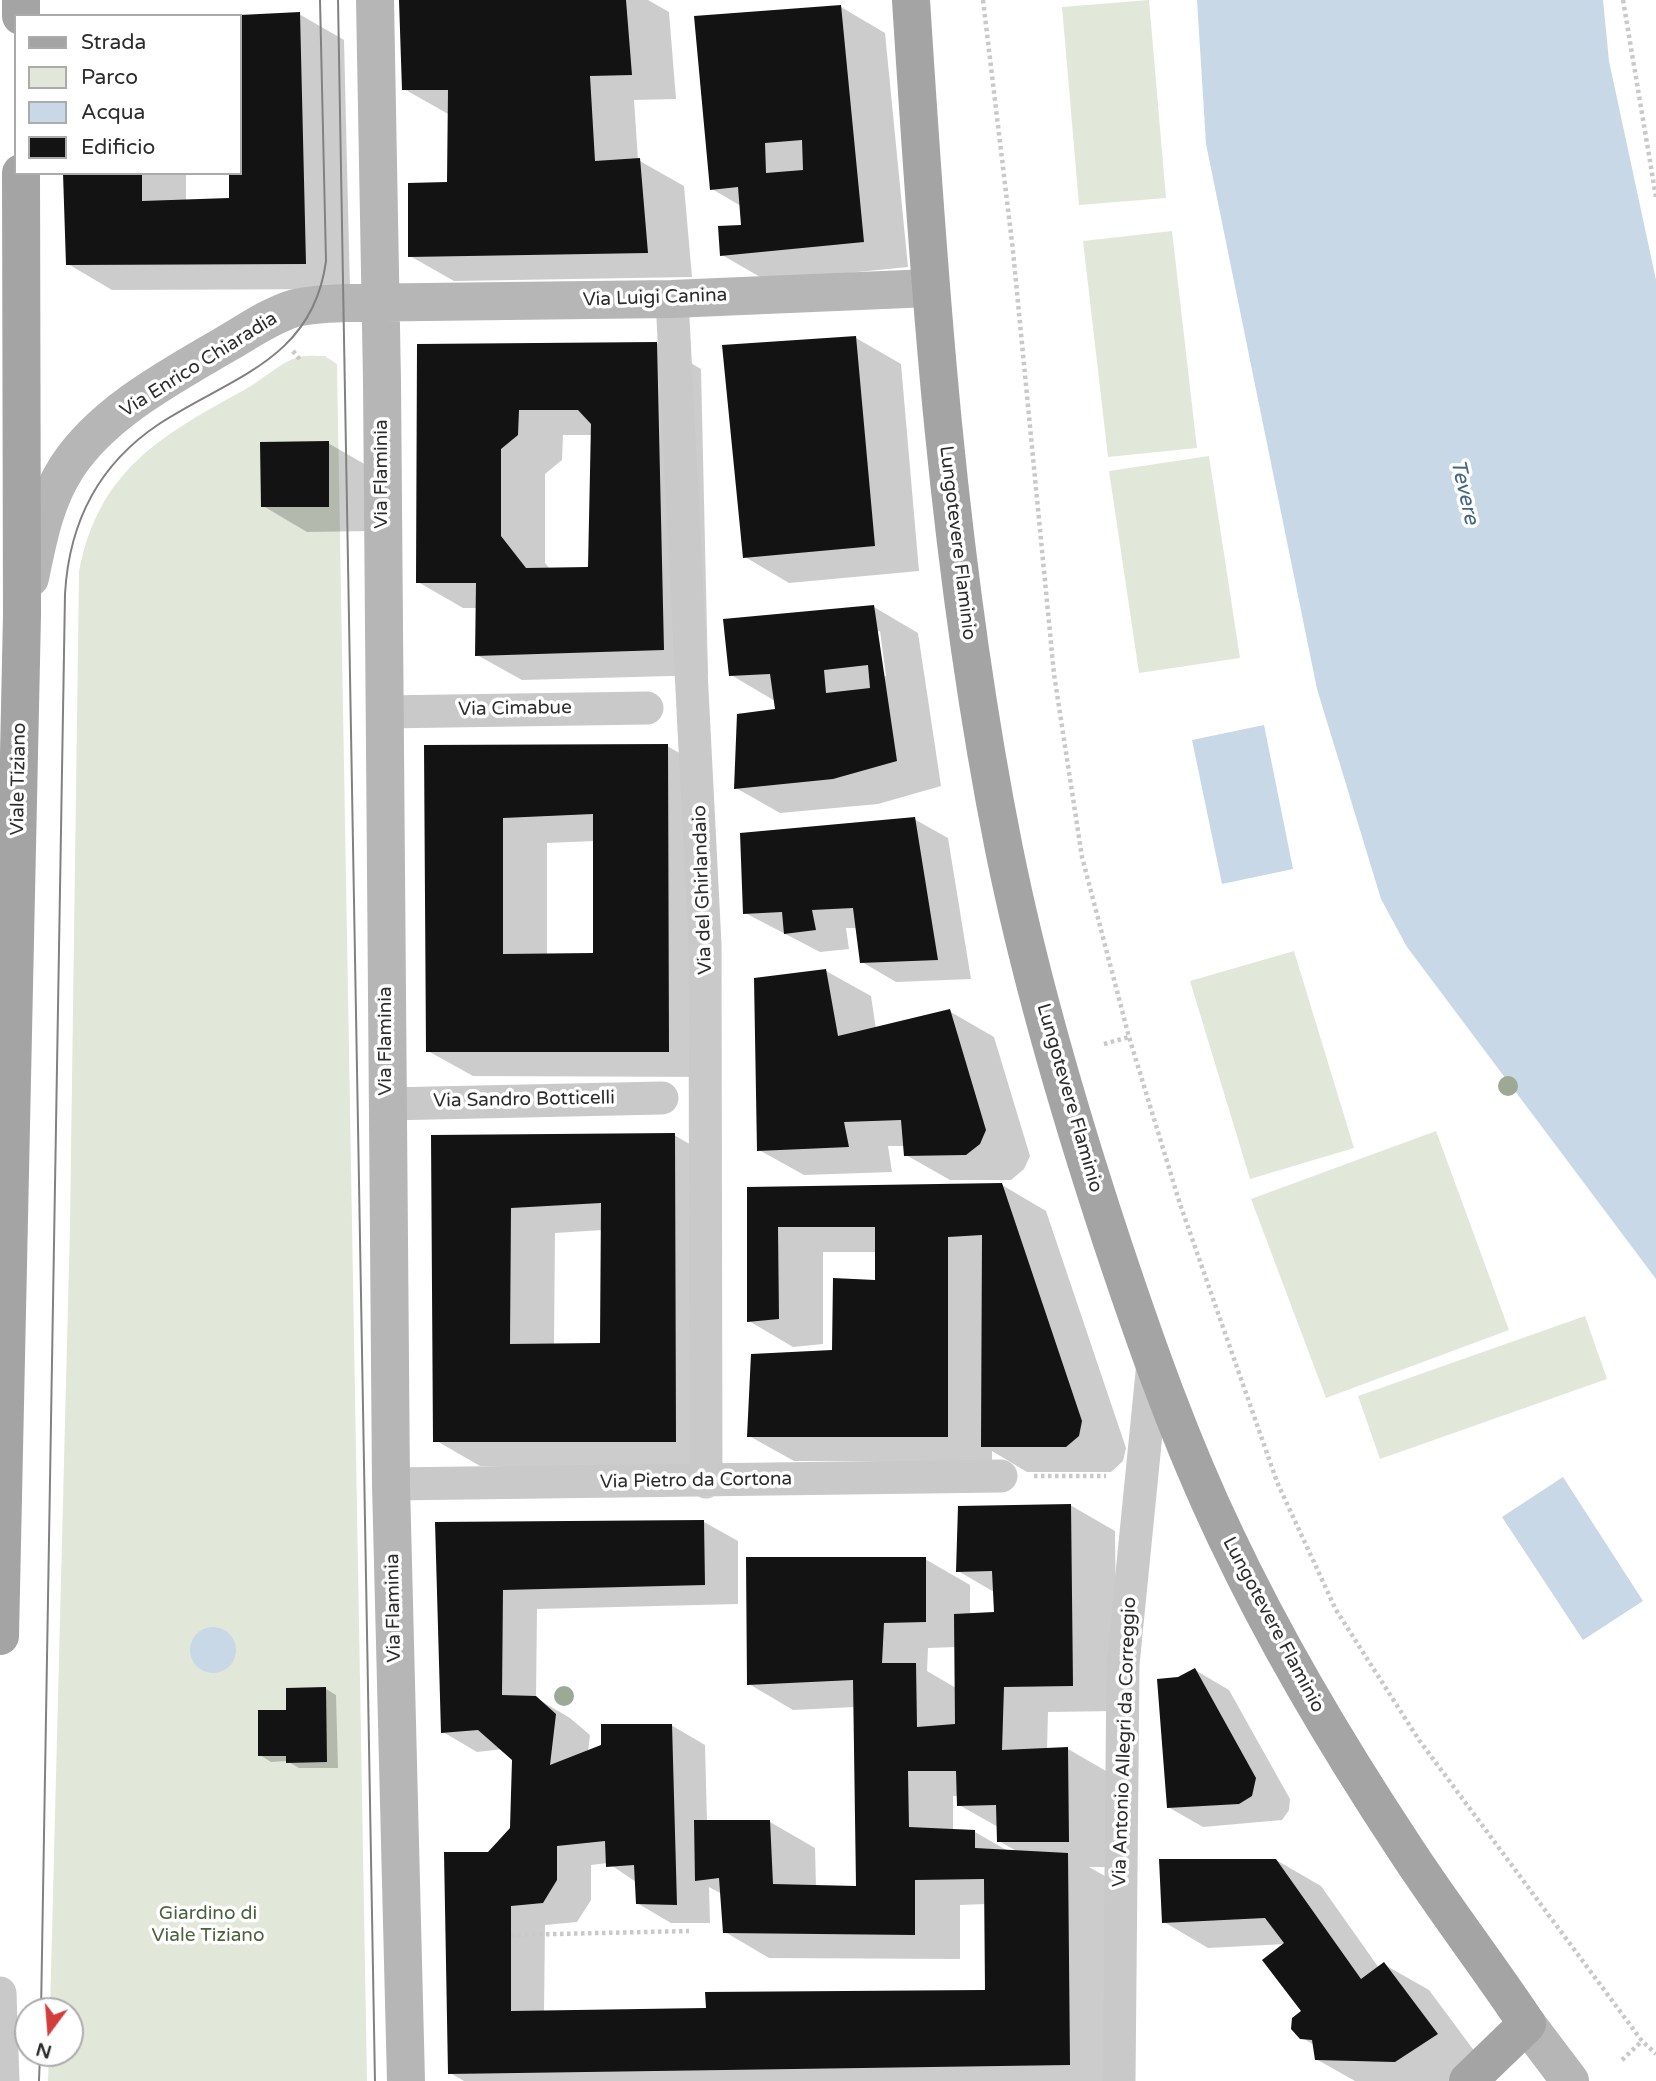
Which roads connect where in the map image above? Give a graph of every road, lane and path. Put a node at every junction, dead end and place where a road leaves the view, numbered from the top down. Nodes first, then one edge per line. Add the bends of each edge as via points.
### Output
1 (375, 0) edge
2 (911, 0) edge
3 (983, 0) edge
4 (1623, 0) edge
5 (21, 175) edge
6 (1656, 197) edge
7 (930, 288) junction
8 (672, 299) junction
9 (380, 303) junction
10 (292, 349) dead end
11 (301, 361) dead end
12 (22, 615) junction
13 (647, 708) dead end
14 (383, 712) junction
15 (1129, 1037) junction
16 (1104, 1044) dead end
17 (662, 1098) dead end
18 (387, 1104) junction
19 (1153, 1363) junction
20 (1142, 1475) junction
21 (1001, 1476) dead end
22 (1052, 1476) dead end
23 (706, 1482) junction
24 (391, 1484) junction
25 (0, 1636) edge
26 (689, 1931) dead end
27 (511, 1935) dead end
28 (0, 1993) edge
29 (1527, 2024) junction
30 (1642, 2041) junction
31 (1656, 2054) edge
32 (1622, 2060) dead end
33 (3, 2081) edge
34 (406, 2081) edge
35 (1119, 2081) edge
36 (1468, 2081) edge
37 (1510, 2081) edge
38 (1570, 2081) edge

1 - 9 street, Via Flaminia
2 - 7 main road, Lungotevere Flaminio
3 - 15 path via 1013,251 1054,674 1082,857
4 - 6 path
5 - 12 main road, Viale Tiziano
7 - 8 street, Via Luigi Canina
7 - 19 main road, Lungotevere Flaminio via 958,569 1004,850 1059,1068
8 - 9 street, Via Luigi Canina
8 - 23 street, Via del Ghirlandaio via 705,931
9 - 12 street, Via Enrico Chiaradia via 315,304 281,313 121,411 79,450 54,490 40,530
9 - 14 street, Via Flaminia
10 - 11 path
12 - 25 main road, Viale Tiziano
13 - 14 street, Via Cimabue
14 - 18 street, Via Flaminia
15 - 16 path
15 - 30 path via 1180,1204 1277,1482 1336,1610 1419,1740
17 - 18 street, Via Sandro Botticelli
18 - 24 street, Via Flaminia
19 - 20 street, Via Antonio Allegri da Correggio
19 - 29 main road, Lungotevere Flaminio via 1224,1533 1320,1716
20 - 22 path
20 - 35 street, Via Antonio Allegri da Correggio via 1123,1664
21 - 23 street, Via Pietro da Cortona
23 - 24 street, Via Pietro da Cortona
24 - 34 street, Via Flaminia
26 - 27 path
28 - 33 street
29 - 36 main road
29 - 37 main road
29 - 38 street, Lungotevere Flaminio
30 - 31 path
30 - 32 path

